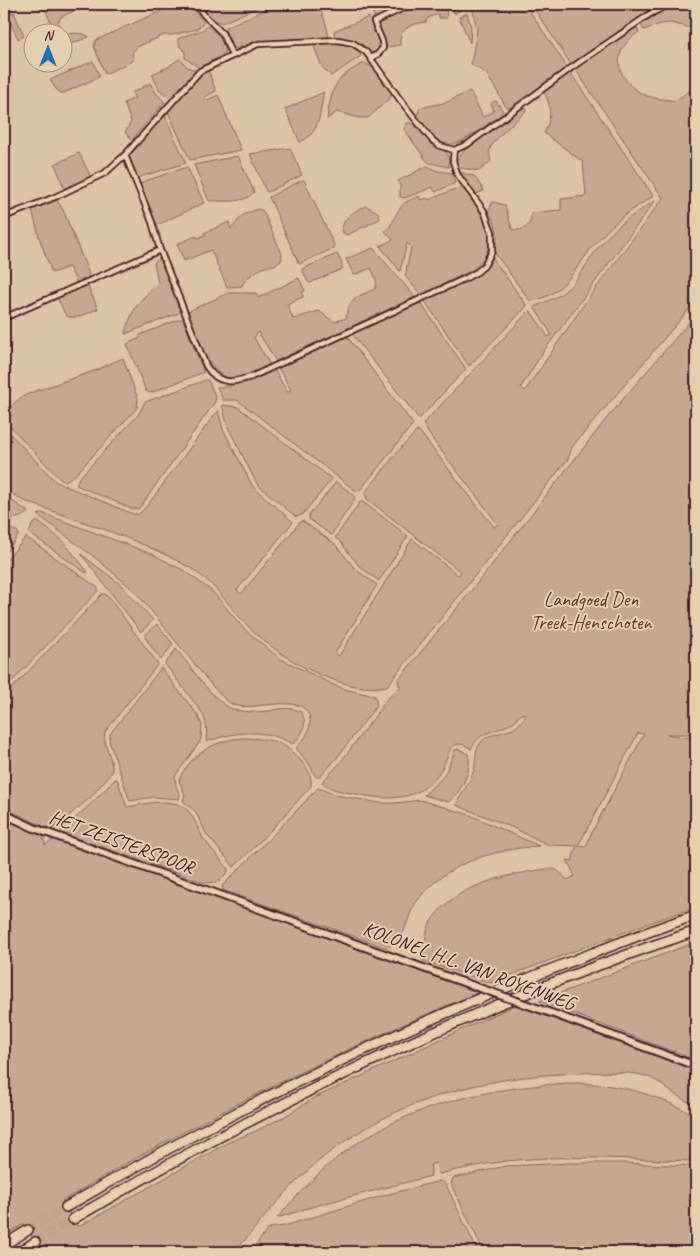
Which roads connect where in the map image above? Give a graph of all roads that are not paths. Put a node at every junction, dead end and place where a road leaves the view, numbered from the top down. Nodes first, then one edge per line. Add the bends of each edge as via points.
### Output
1 (196, 4) edge
2 (412, 4) edge
3 (670, 4) edge
4 (232, 55) junction
5 (370, 58) junction
6 (454, 150) junction
7 (125, 155) junction
8 (4, 217) edge
9 (160, 250) junction
10 (4, 318) edge
11 (4, 814) edge
12 (230, 898) joint
13 (696, 915) edge
14 (696, 931) edge
15 (696, 1066) edge
16 (66, 1207) tunnel mouth
17 (73, 1219) tunnel mouth
18 (28, 1230) tunnel mouth
19 (35, 1242) tunnel mouth
20 (4, 1245) edge
21 (20, 1252) edge

1 - 4 street via 222,33
2 - 5 street via 374,22 383,48
3 - 6 street via 650,14 468,144
4 - 5 street via 258,44 338,40 356,45
4 - 7 street via 197,73
5 - 6 street via 432,140
6 - 9 street via 457,174 484,210 492,232 492,251 484,266 466,278 238,381 226,381 210,373
7 - 8 street via 96,179
7 - 9 street
9 - 10 street
11 - 12 street, HET ZEISTERSPOOR via 34,828
12 - 15 street, KOLONEL H.L. VAN ROYENWEG, bridge
13 - 16 highway via 523,980 382,1041 218,1121
14 - 17 highway via 535,991 389,1054 226,1134
18 - 20 highway
19 - 21 highway

